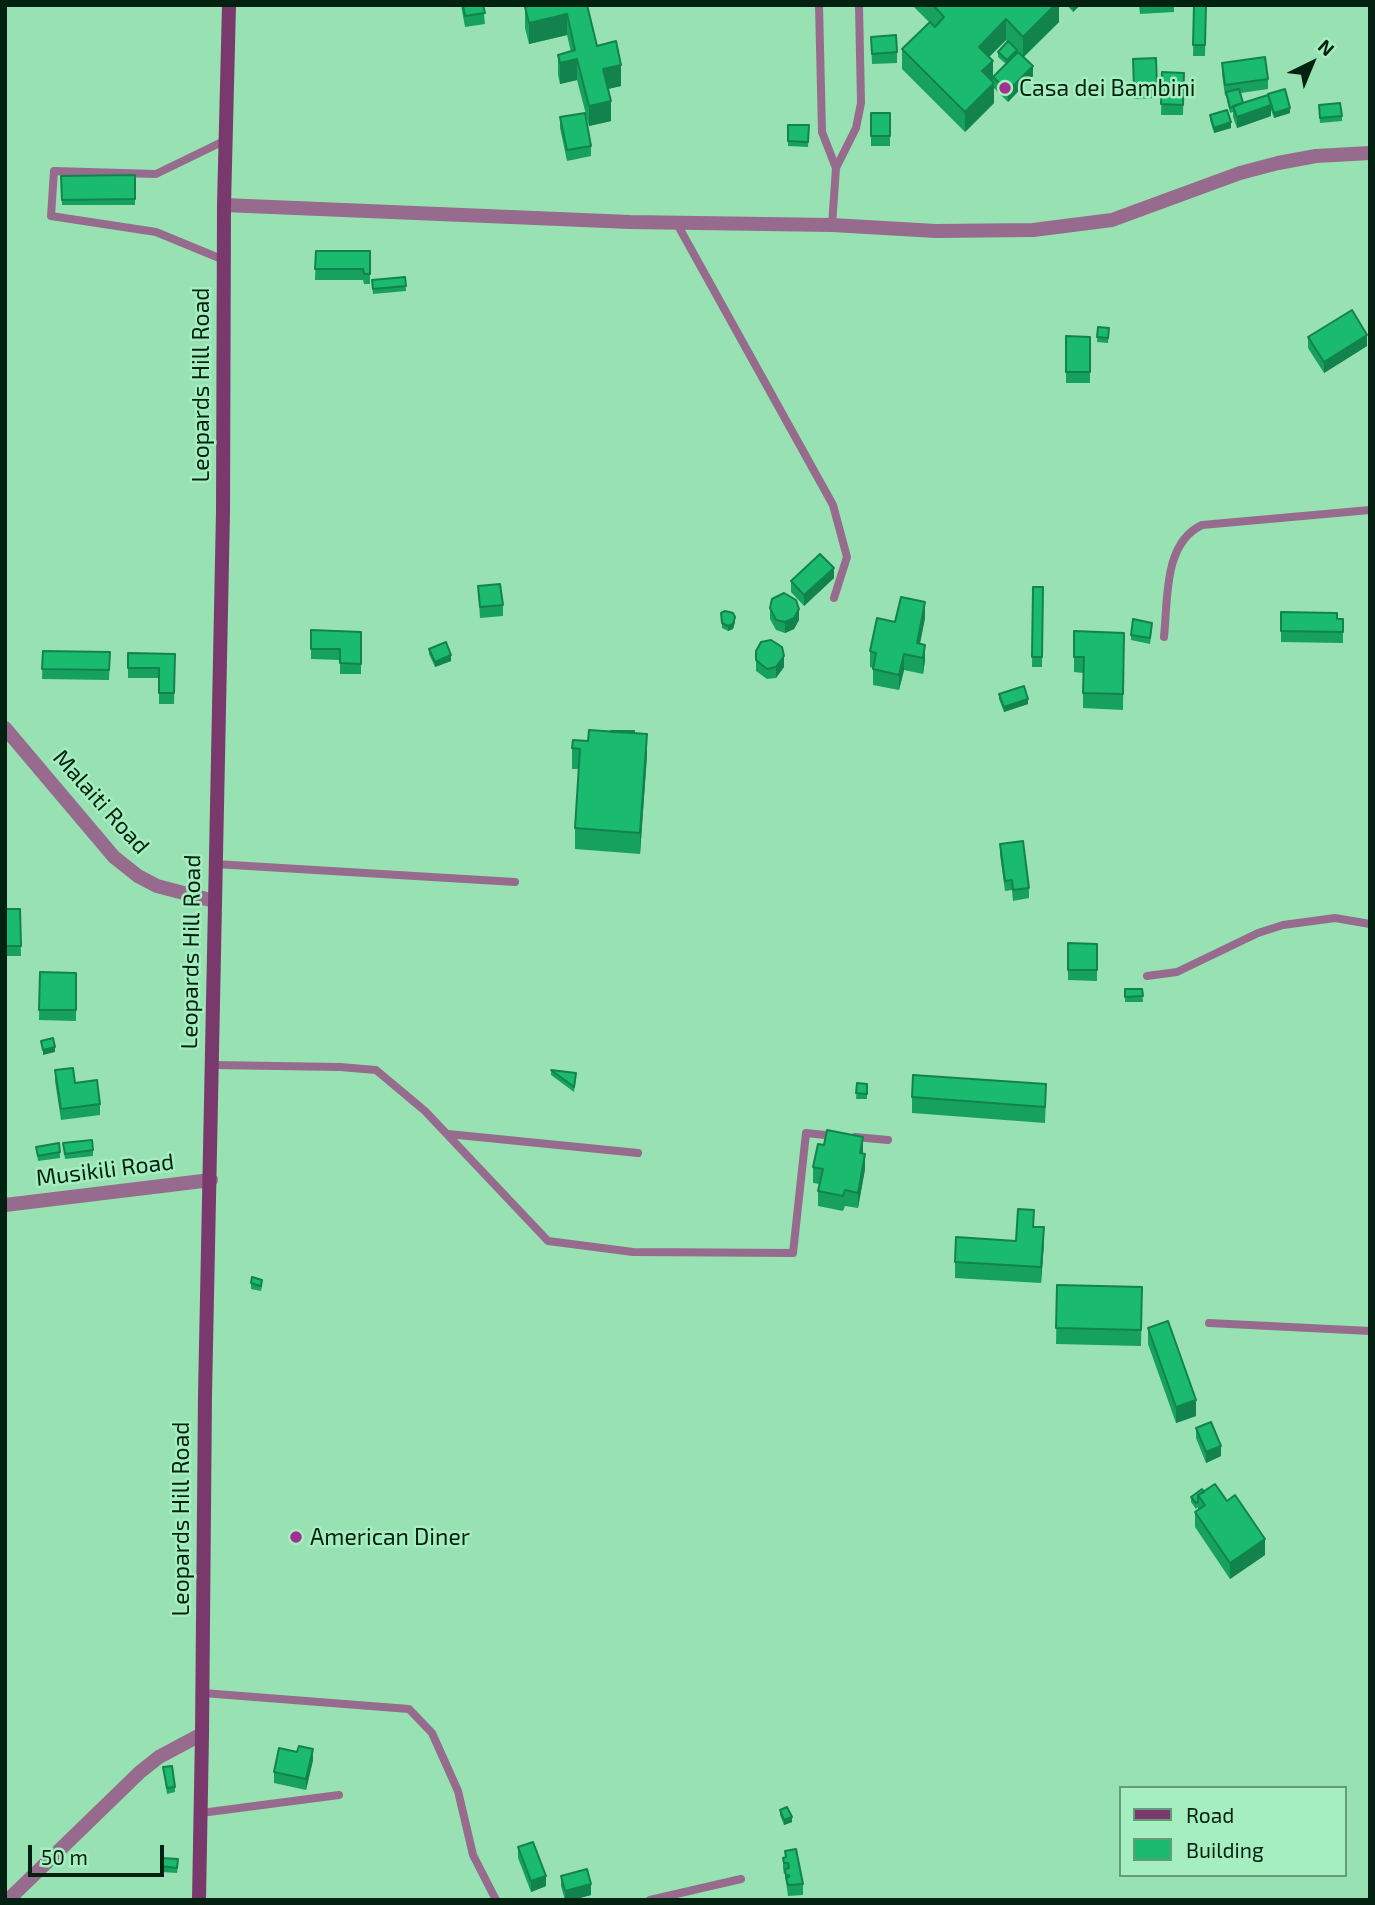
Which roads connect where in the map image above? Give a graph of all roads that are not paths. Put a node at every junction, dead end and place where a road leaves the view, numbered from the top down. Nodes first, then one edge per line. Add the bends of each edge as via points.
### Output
1 (229, 5) edge
2 (819, 5) edge
3 (859, 5) edge
4 (226, 140) junction
5 (1370, 153) edge
6 (836, 168) junction
7 (224, 205) junction
8 (676, 222) junction
9 (832, 225) junction
10 (224, 260) junction
11 (1370, 510) edge
12 (834, 598) dead end
13 (1164, 637) dead end
14 (5, 728) edge
15 (215, 864) junction
16 (515, 882) dead end
17 (214, 901) junction
18 (1370, 924) edge
19 (1147, 976) dead end
20 (212, 1065) junction
21 (448, 1135) junction
22 (888, 1140) dead end
23 (638, 1153) dead end
24 (211, 1180) junction
25 (5, 1205) edge
26 (1209, 1323) dead end
27 (1370, 1331) edge
28 (203, 1693) junction
29 (202, 1734) junction
30 (339, 1795) dead end
31 (201, 1813) junction
32 (741, 1879) dead end
33 (8, 1900) edge
34 (199, 1900) edge
35 (496, 1900) edge
36 (650, 1900) edge

1 - 4 main road, Leopards Hill Road
2 - 6 lane via 822,132
3 - 6 lane via 861,103 856,128
4 - 7 main road, Leopards Hill Road
4 - 10 lane via 156,174 54,172 51,216 156,232
5 - 9 street via 1278,163 1112,220 1071,226 936,231
6 - 9 lane
7 - 8 street
7 - 10 main road, Leopards Hill Road
8 - 9 street
8 - 12 lane via 832,505 848,557
10 - 15 main road, Leopards Hill Road
11 - 13 lane via 1194,528 1174,557
14 - 17 street, Malaiti Road via 114,857 157,886
15 - 16 lane
15 - 17 main road, Leopards Hill Road
17 - 20 main road, Leopards Hill Road
18 - 19 lane via 1335,918 1283,925 1177,972
20 - 21 lane via 376,1070
20 - 24 main road, Leopards Hill Road
21 - 22 lane via 548,1241 646,1252 793,1254 807,1133
21 - 23 lane
24 - 25 street, Musikili Road
24 - 28 main road, Leopards Hill Road
26 - 27 lane
28 - 29 main road, Leopards Hill Road
28 - 35 lane via 410,1709 432,1733 458,1791 473,1855
29 - 31 main road, Leopards Hill Road
29 - 33 street via 140,1772
30 - 31 lane
31 - 34 main road, Leopards Hill Road
32 - 36 lane

